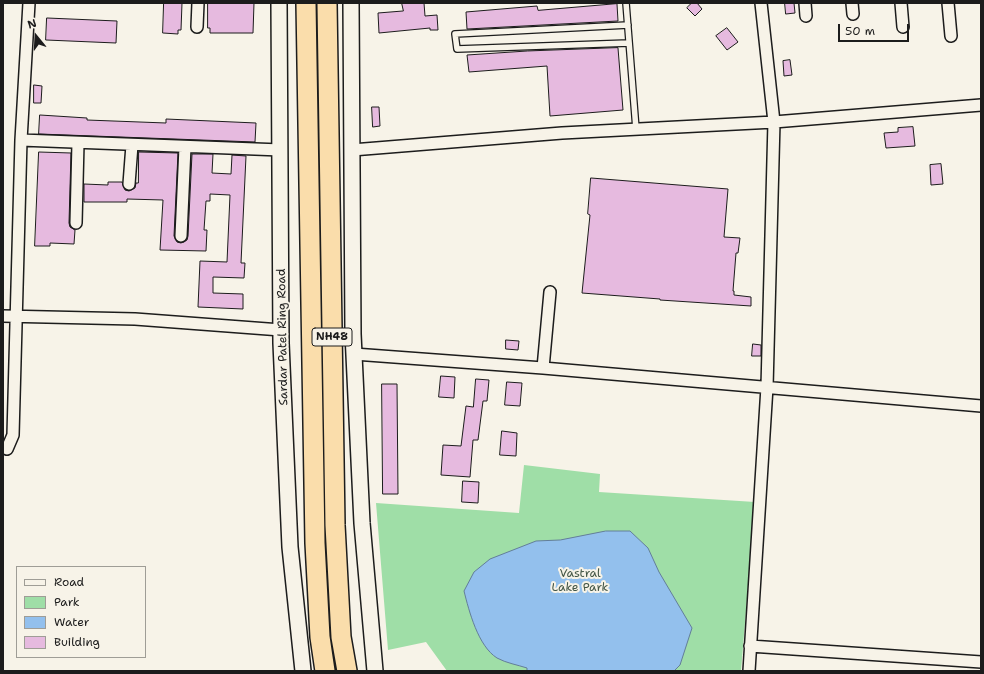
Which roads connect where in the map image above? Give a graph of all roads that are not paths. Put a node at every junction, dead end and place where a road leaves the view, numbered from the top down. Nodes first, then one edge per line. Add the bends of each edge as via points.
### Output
1 (29, 3) edge
2 (198, 3) edge
3 (280, 3) edge
4 (306, 3) edge
5 (327, 3) edge
6 (351, 3) edge
7 (626, 3) edge
8 (761, 3) edge
9 (805, 3) edge
10 (901, 3) edge
11 (948, 3) edge
12 (806, 16) dead end
13 (628, 25) junction
14 (903, 27) dead end
15 (197, 28) dead end
16 (951, 36) dead end
17 (629, 43) junction
18 (981, 105) edge
19 (774, 122) junction
20 (636, 129) junction
21 (21, 140) junction
22 (78, 143) junction
23 (132, 145) junction
24 (185, 147) junction
25 (281, 150) junction
26 (352, 150) junction
27 (129, 184) dead end
28 (76, 223) dead end
29 (181, 236) dead end
30 (550, 292) dead end
31 (3, 316) edge
32 (17, 316) junction
33 (281, 330) junction
34 (354, 354) junction
35 (543, 368) junction
36 (767, 386) junction
37 (981, 406) edge
38 (7, 450) dead end
39 (750, 646) junction
40 (981, 662) edge
41 (303, 671) edge
42 (325, 671) edge
43 (346, 671) edge
44 (375, 671) edge
45 (749, 671) edge

1 - 21 street
2 - 15 street
3 - 25 street, Sardar Patel Ring Road
4 - 42 highway, NH48 via 315,543 320,637
5 - 43 highway, NH48 via 335,525 341,637
6 - 26 street
7 - 13 lane
8 - 19 street
9 - 12 street
10 - 14 street
11 - 16 street
13 - 17 lane
13 - 17 lane via 455,34 456,49
17 - 20 lane
18 - 19 street
19 - 20 street
19 - 36 street
20 - 26 street
21 - 22 street
21 - 32 street
22 - 23 street
22 - 28 street
23 - 24 street
23 - 27 street
24 - 25 street
24 - 29 street
25 - 33 street, Sardar Patel Ring Road
26 - 34 street
30 - 35 street
31 - 32 street
32 - 33 street via 135,319
32 - 38 street via 13,435
33 - 41 street, Sardar Patel Ring Road via 290,547
34 - 35 street
34 - 44 street via 362,523
35 - 36 street
36 - 37 street
36 - 39 street
39 - 40 street
39 - 45 street

